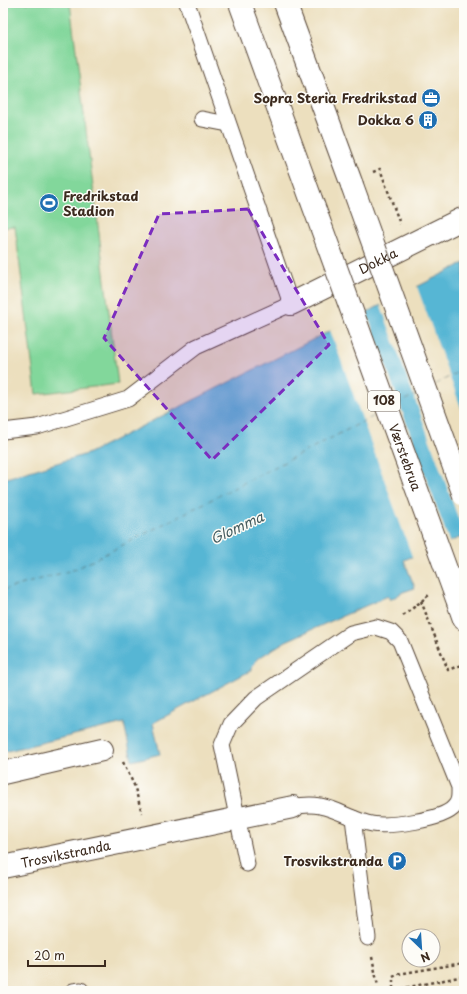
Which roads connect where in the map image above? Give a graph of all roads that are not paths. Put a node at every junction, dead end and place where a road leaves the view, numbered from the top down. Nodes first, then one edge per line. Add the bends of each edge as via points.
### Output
1 (186, 3) edge
2 (240, 3) edge
3 (285, 3) edge
4 (202, 119) dead end
5 (228, 124) junction
6 (464, 218) edge
7 (291, 304) junction
8 (3, 431) edge
9 (464, 495) edge
10 (461, 610) edge
11 (102, 750) road end
12 (3, 773) edge
13 (293, 807) joint
14 (237, 818) junction
15 (353, 818) junction
16 (247, 864) dead end
17 (3, 868) edge
18 (368, 938) road end

1 - 5 lane
2 - 10 main road, Værstebrua / 108, bridge
3 - 9 main road, bridge
4 - 5 lane
5 - 7 lane
6 - 7 main road, Dokka
7 - 8 lane via 196,347 128,399 37,427
11 - 12 main road
13 - 14 main road, Trosvikstranda
13 - 15 lane via 322,806
14 - 15 lane via 222,744 231,724 256,698 351,633 376,627 391,632 400,640 459,787 459,800 453,808 438,817 423,821 373,824
14 - 16 lane
14 - 17 main road, Trosvikstranda
15 - 18 lane

